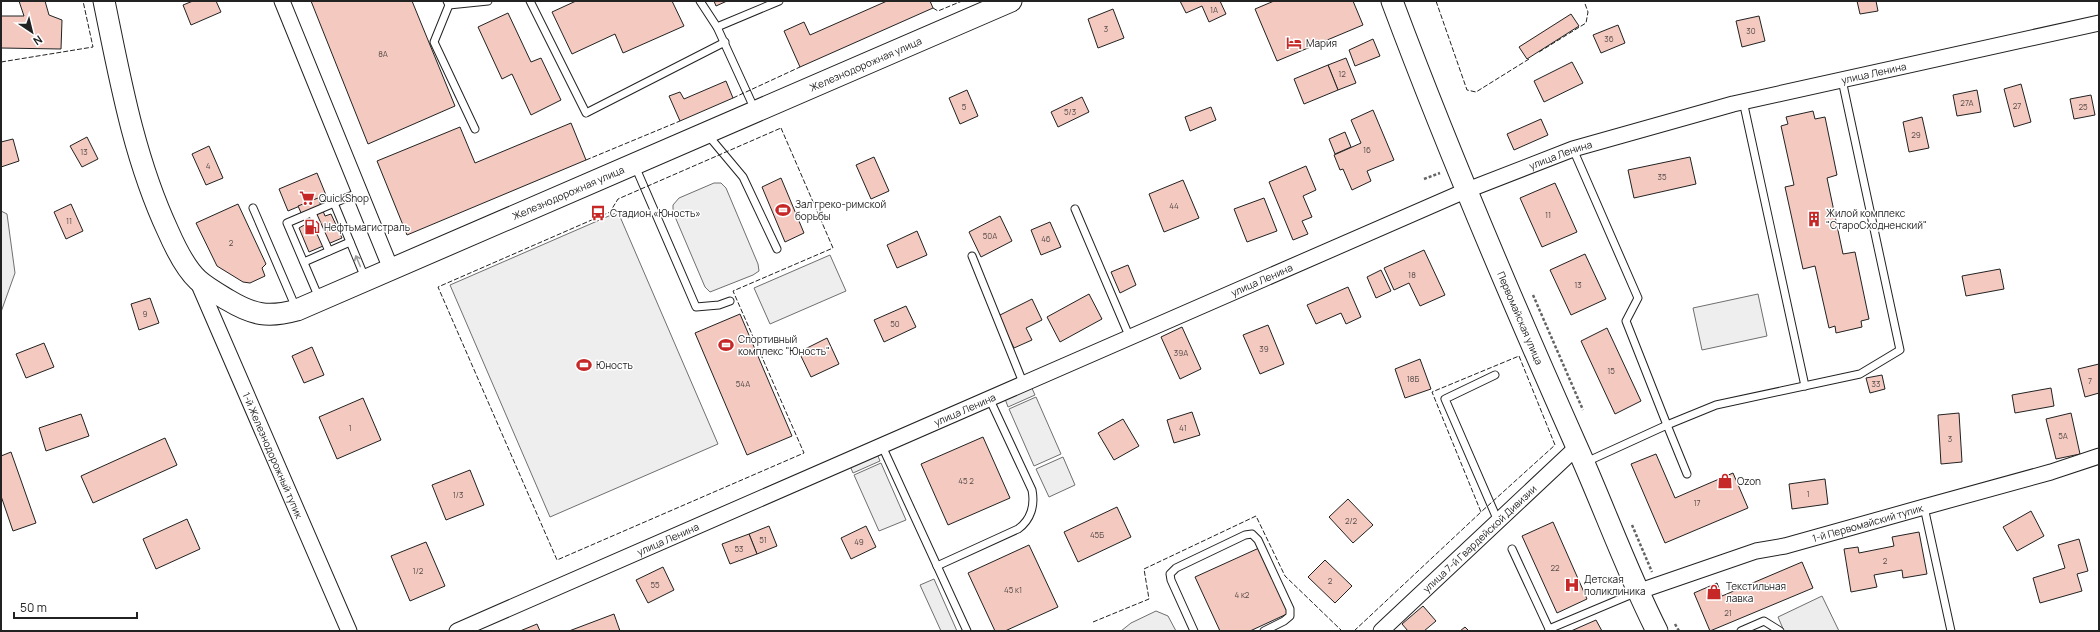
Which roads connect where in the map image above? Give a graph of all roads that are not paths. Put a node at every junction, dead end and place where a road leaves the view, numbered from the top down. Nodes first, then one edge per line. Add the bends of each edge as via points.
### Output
1 (104, 1) edge
2 (282, 1) edge
3 (488, 1) edge
4 (530, 1) edge
5 (700, 1) edge
6 (779, 1) edge
7 (1011, 1) edge
8 (1392, 1) edge
9 (448, 3) edge
10 (2099, 24) edge
11 (717, 27) junction
12 (725, 42) junction
13 (1842, 80) junction
14 (1743, 101) junction
15 (755, 110) junction
16 (475, 129) dead end
17 (705, 133) junction
18 (1573, 149) junction
19 (634, 164) junction
20 (1466, 191) junction
21 (360, 192) junction
22 (334, 203) junction
23 (253, 208) dead end
24 (1076, 209) dead end
25 (312, 213) junction
26 (350, 242) junction
27 (777, 249) dead end
28 (329, 251) junction
29 (972, 256) dead end
30 (304, 262) junction
31 (391, 269) junction
32 (197, 279) junction
33 (366, 280) junction
34 (320, 300) junction
35 (730, 301) dead end
36 (297, 310) junction
37 (1130, 338) junction
38 (1495, 376) dead end
39 (1024, 385) junction
40 (1805, 386) junction
41 (990, 400) junction
42 (1667, 425) junction
43 (882, 446) junction
44 (1580, 455) junction
45 (2099, 456) edge
46 (1687, 474) dead end
47 (1924, 507) junction
48 (1498, 521) junction
49 (1512, 549) dead end
50 (937, 566) junction
51 (1637, 592) junction
52 (1550, 630) edge
53 (349, 631) edge
54 (457, 631) edge
55 (967, 631) edge
56 (1194, 631) edge
57 (1264, 631) edge
58 (1382, 631) edge
59 (1657, 631) edge
60 (1741, 631) edge
61 (1780, 631) edge
62 (1951, 631) edge

1 - 32 main road, Железнодорожная улица via 143,170 176,248
2 - 21 street
3 - 9 lane
4 - 12 lane via 586,113
5 - 11 lane
6 - 11 lane
7 - 15 main road, Железнодорожная улица
8 - 20 main road, Первомайская улица
9 - 16 lane via 434,42
10 - 13 street, улица Ленина
11 - 12 lane
12 - 15 lane
13 - 14 street, улица Ленина
13 - 40 lane via 1900,350 1860,374
14 - 18 street, улица Ленина
14 - 40 lane
15 - 17 main road, Железнодорожная улица
17 - 19 main road, Железнодорожная улица
17 - 27 lane via 744,177
18 - 20 street, улица Ленина
18 - 42 lane via 1638,298 1626,322
19 - 31 main road, Железнодорожная улица
19 - 35 lane via 696,307 719,305
20 - 37 street, улица Ленина
20 - 44 main road, Первомайская улица
21 - 22 lane
21 - 31 street
22 - 25 lane
22 - 26 lane
23 - 36 lane
24 - 37 lane
25 - 28 lane
25 - 30 lane via 287,223
26 - 28 lane
33 -> 26 lane
28 - 30 lane
29 - 39 lane
30 - 34 lane
31 - 33 main road, Железнодорожная улица
32 - 36 main road, Железнодорожная улица via 215,293 259,315
32 - 53 street, 1-й Железнодорожный тупик
33 - 34 main road, Железнодорожная улица
34 - 36 main road, Железнодорожная улица
37 - 39 street, улица Ленина
38 - 48 lane via 1445,399
39 - 41 street, улица Ленина
40 - 42 lane via 1716,405
41 - 43 street, улица Ленина
41 - 50 lane via 1032,490 1032,507 1024,524 1018,528
42 - 44 lane
42 - 46 lane
43 - 50 lane
43 - 54 street, улица Ленина
44 - 48 street, улица 7-й Гвардейской Дивизии
44 - 51 main road, Первомайская улица
45 - 47 street, 1-й Первомайский тупик
47 - 51 street, 1-й Первомайский тупик via 1785,546 1756,551
47 - 62 lane
48 - 58 street, улица 7-й Гвардейской Дивизии
49 - 52 lane
50 - 55 lane
51 - 52 lane
51 - 59 main road, Первомайская улица
56 - 57 lane via 1170,574 1176,568 1252,534 1258,540 1290,609 1290,616 1284,622
60 - 61 lane via 1764,621

